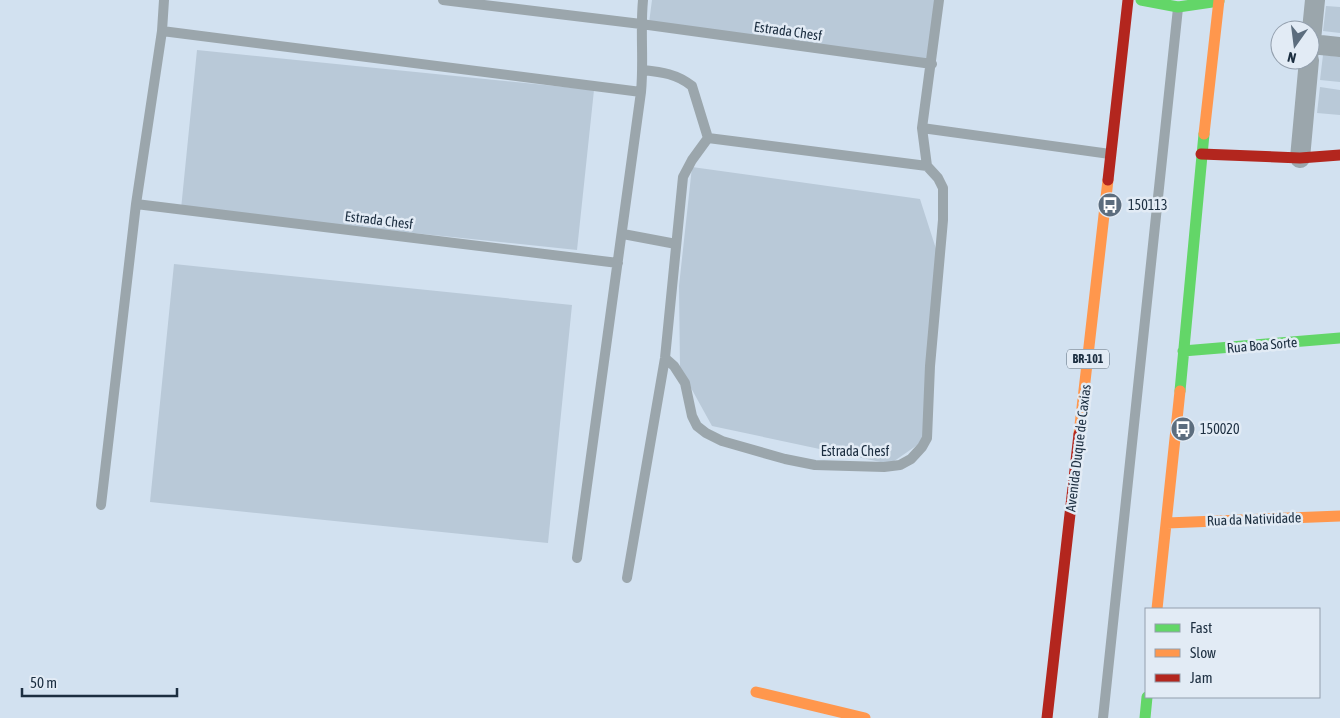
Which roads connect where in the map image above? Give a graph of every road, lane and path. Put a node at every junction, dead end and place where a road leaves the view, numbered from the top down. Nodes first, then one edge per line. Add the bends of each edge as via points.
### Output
1 (164, 0) edge
2 (443, 0) edge
3 (644, 0) edge
4 (939, 0) edge
5 (1128, 0) edge
6 (1141, 0) edge
7 (1314, 0) edge
8 (1219, 1) edge
9 (1178, 3) edge
10 (1312, 20) edge
11 (641, 24) junction
12 (162, 31) junction
13 (1320, 45) edge
14 (1340, 47) edge
15 (932, 64) junction
16 (643, 70) junction
17 (1308, 70) edge
18 (641, 92) junction
19 (922, 128) junction
20 (708, 138) junction
21 (1111, 154) junction
22 (1202, 154) junction
23 (1340, 156) edge
24 (1300, 158) junction
25 (927, 166) junction
26 (136, 204) junction
27 (622, 234) junction
28 (676, 244) junction
29 (618, 263) junction
30 (1340, 338) edge
31 (1183, 352) junction
32 (665, 358) junction
33 (101, 504) dead end
34 (1340, 516) edge
35 (1167, 523) junction
36 (578, 558) dead end
37 (627, 578) dead end
38 (1157, 608) edge
39 (756, 692) dead end
40 (1147, 698) edge
41 (865, 718) edge
42 (1047, 718) edge
43 (1103, 718) edge
44 (1145, 718) edge

1 - 12 lane
2 - 11 lane, Estrada Chesf
3 - 11 lane
4 - 15 lane, Estrada Chesf
5 - 21 main road, Avenida Duque de Caxias / BR-101
6 - 9 main road
7 - 10 street
8 - 9 main road
8 - 22 main road
9 - 43 lane
11 - 15 lane, Estrada Chesf
11 - 16 lane
12 - 18 lane
12 - 26 lane
13 - 14 street
15 - 19 lane, Estrada Chesf
16 - 18 lane
16 - 20 lane via 669,73 692,86
17 - 24 street
18 - 27 lane
19 - 21 lane
19 - 25 lane, Estrada Chesf
20 - 25 lane
20 - 28 lane via 683,177
21 - 42 main road, Avenida Duque de Caxias / BR-101
22 - 24 main road
22 - 31 main road
23 - 24 main road
25 - 32 lane, Estrada Chesf via 943,188 943,220 927,438 911,459 900,465 884,467 815,465 722,441 697,426 685,383
26 - 29 lane, Estrada Chesf
26 - 33 lane
27 - 28 lane
27 - 29 lane
28 - 32 lane
29 - 36 lane
30 - 31 main road, Rua Boa Sorte
31 - 35 main road
32 - 37 lane
34 - 35 main road, Rua da Natividade
35 - 38 main road
39 - 41 main road
40 - 44 main road

